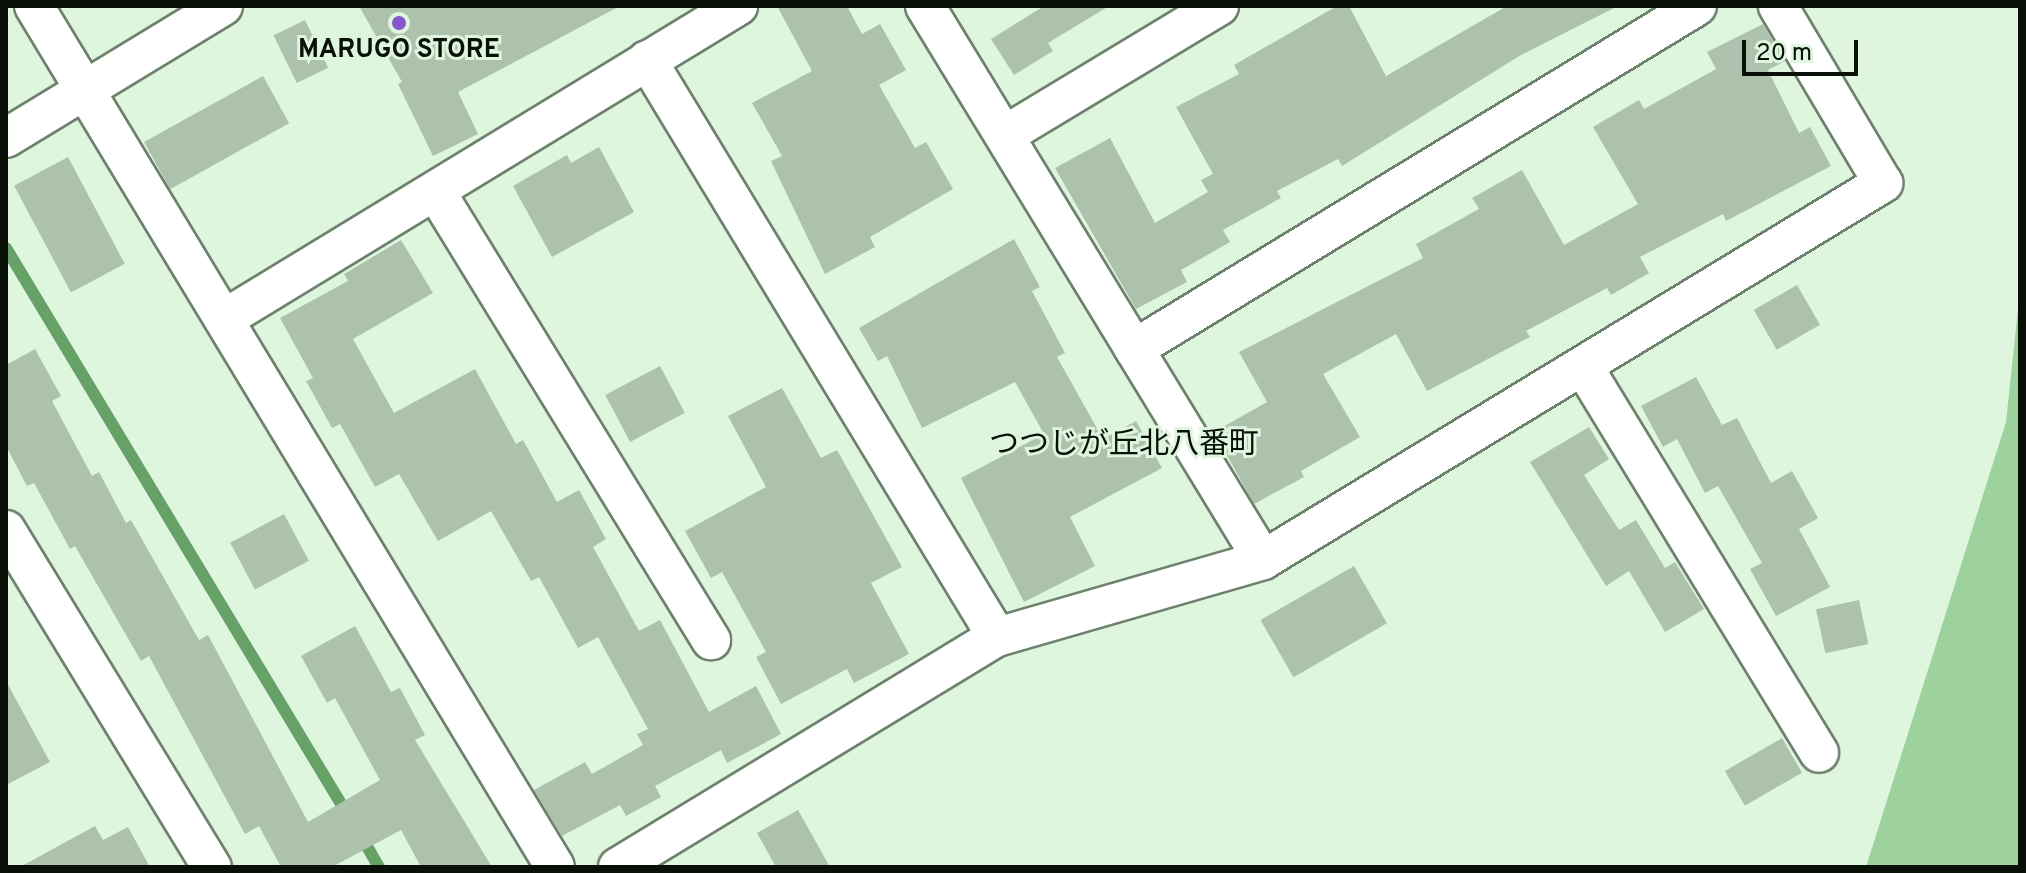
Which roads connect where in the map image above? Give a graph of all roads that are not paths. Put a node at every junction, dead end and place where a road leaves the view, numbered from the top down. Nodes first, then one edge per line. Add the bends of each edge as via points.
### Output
1 (34, 6) edge
2 (223, 6) edge
3 (738, 6) edge
4 (925, 6) edge
5 (1219, 6) edge
6 (1697, 6) edge
7 (1778, 6) edge
8 (647, 60) junction
9 (85, 90) junction
10 (1005, 135) junction
11 (6, 138) edge
12 (436, 192) junction
13 (224, 319) junction
14 (1134, 349) junction
15 (1583, 366) junction
16 (6, 530) edge
17 (1263, 560) junction
18 (997, 637) junction
19 (711, 640) dead end
20 (1819, 753) dead end
21 (212, 867) edge
22 (555, 867) edge
23 (618, 867) edge

1 - 9 street
2 - 9 street
3 - 8 street
4 - 10 street
5 - 10 street
6 - 14 street
7 - 15 street via 1883,183
8 - 12 street
8 - 18 street
9 - 11 street
9 - 13 street
10 - 14 street
12 - 13 street
12 - 19 street
13 - 22 street
14 - 17 street
15 - 17 street
15 - 20 street
16 - 21 street
17 - 18 street
18 - 23 street

